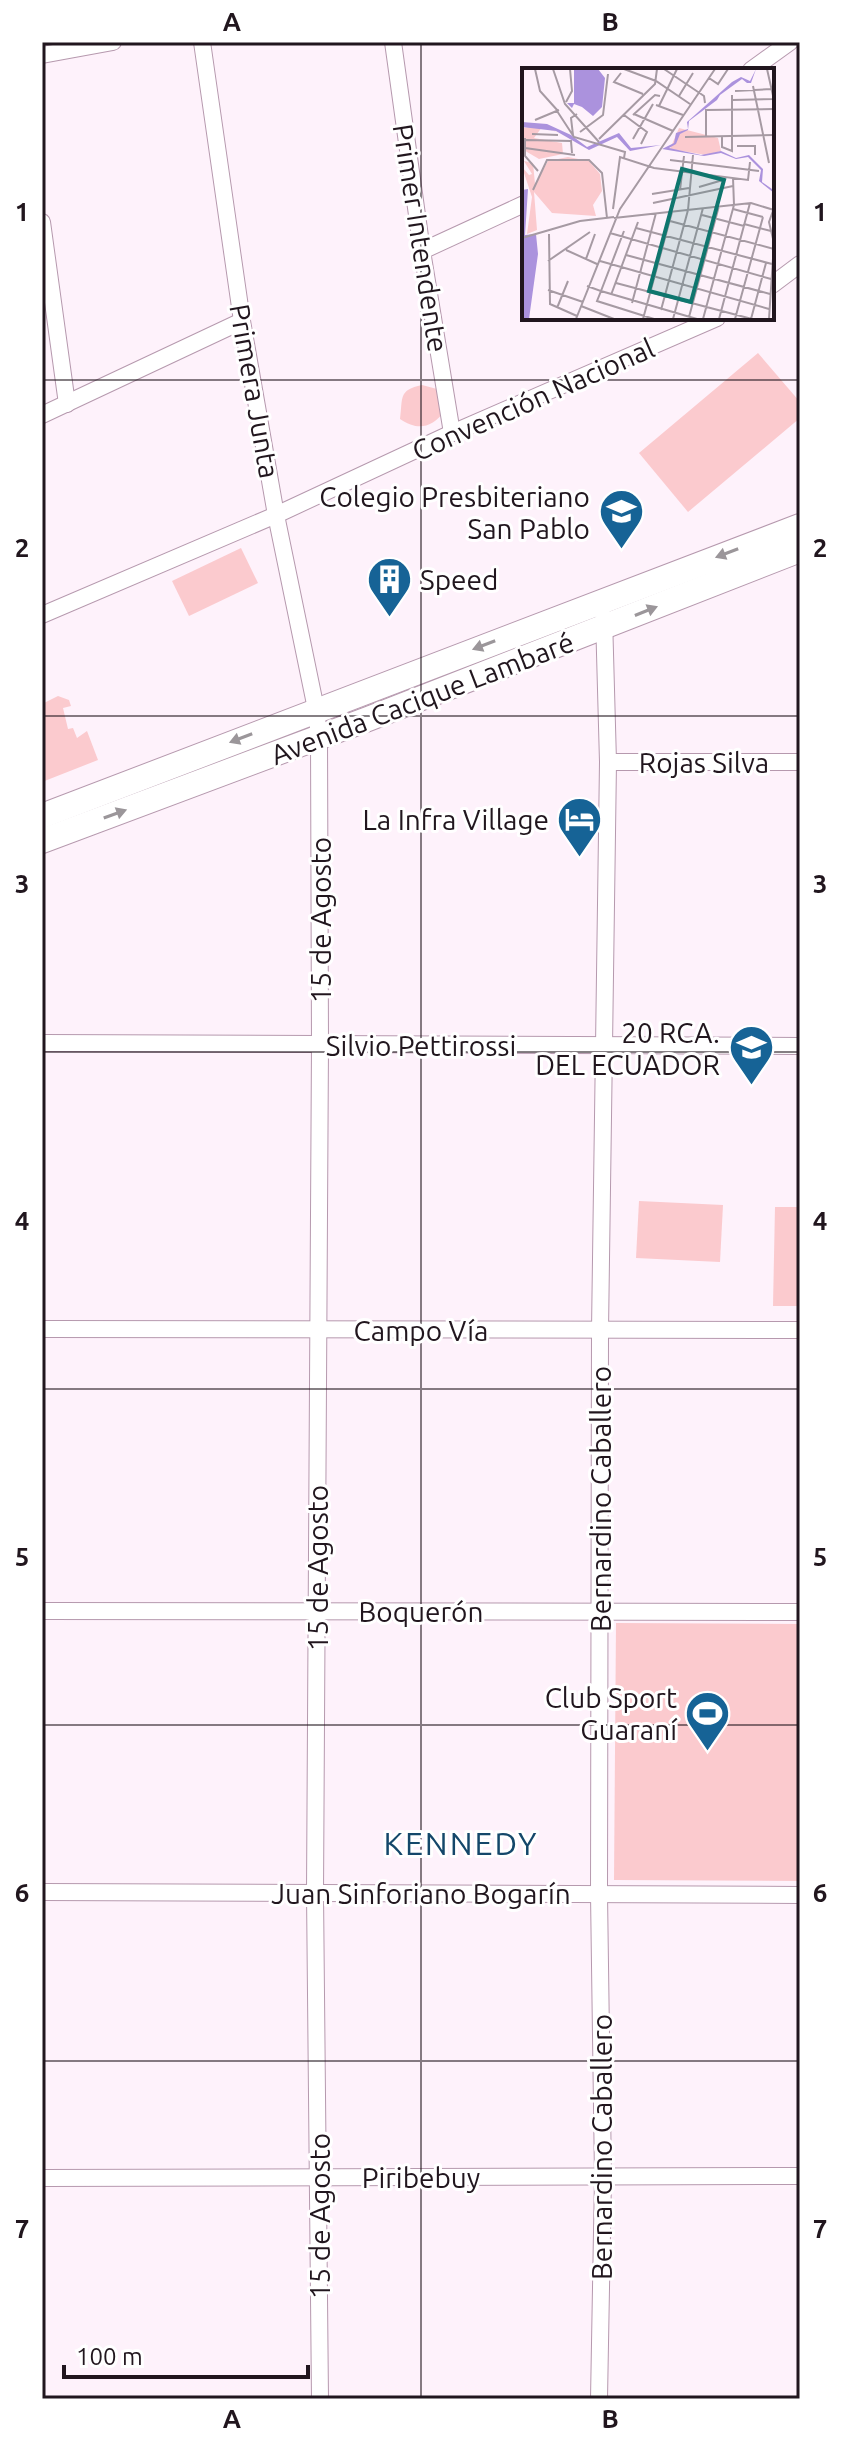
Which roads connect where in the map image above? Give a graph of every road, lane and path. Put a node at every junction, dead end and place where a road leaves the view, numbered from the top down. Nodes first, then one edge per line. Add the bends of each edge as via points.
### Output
1 (113, 42) edge
2 (202, 42) edge
3 (393, 42) edge
4 (790, 42) edge
5 (42, 55) edge
6 (754, 68) edge
7 (522, 205) edge
8 (42, 222) edge
9 (422, 251) junction
10 (800, 264) edge
11 (774, 284) edge
12 (712, 320) edge
13 (242, 321) junction
14 (67, 404) junction
15 (42, 415) edge
16 (452, 433) junction
17 (276, 515) junction
18 (800, 526) edge
19 (800, 550) edge
20 (603, 600) junction
21 (42, 615) edge
22 (605, 627) junction
23 (316, 709) junction
24 (319, 737) junction
25 (608, 762) junction
26 (800, 762) edge
27 (42, 816) edge
28 (42, 841) edge
29 (42, 1043) edge
30 (320, 1045) junction
31 (604, 1046) junction
32 (800, 1046) edge
33 (42, 1329) edge
34 (319, 1330) junction
35 (600, 1330) junction
36 (800, 1330) edge
37 (42, 1611) edge
38 (316, 1611) junction
39 (599, 1612) junction
40 (800, 1612) edge
41 (42, 1892) edge
42 (315, 1893) junction
43 (599, 1894) junction
44 (800, 1895) edge
45 (800, 2176) edge
46 (319, 2177) junction
47 (603, 2177) junction
48 (42, 2178) edge
49 (320, 2399) edge
50 (599, 2399) edge

1 - 5 street
2 - 13 street, Primera Junta
3 - 9 street, Primer Intendente
4 - 6 street
7 - 9 street
8 - 14 street
9 - 16 street, Primer Intendente
10 - 11 street
12 - 16 street, Convención Nacional
13 - 14 street
13 - 17 street, Primera Junta
14 - 15 street
16 - 17 street, Convención Nacional
17 - 21 street, Convención Nacional
17 - 23 street, Primera Junta
18 -> 20 main road, Avenida Cacique Lambaré
22 -> 19 main road, Avenida Cacique Lambaré
20 - 22 street, Bernardino Caballero
20 -> 23 main road, Avenida Cacique Lambaré
22 - 24 main road, Avenida Cacique Lambaré
22 - 25 street, Bernardino Caballero
23 - 24 street, Primera Junta
23 -> 27 main road, Avenida Cacique Lambaré
28 -> 24 main road, Avenida Cacique Lambaré
24 - 30 street, 15 de Agosto
25 - 26 street, Rojas Silva
25 - 31 street, Bernardino Caballero
29 - 30 street, Silvio Pettirossi
30 - 31 street, Silvio Pettirossi
30 - 34 street, 15 de Agosto
31 - 32 street, Silvio Pettirossi
31 - 35 street, Bernardino Caballero
33 - 34 street, Campo Vía
34 - 35 street, Campo Vía
34 - 38 street, 15 de Agosto
35 - 36 street, Campo Vía
35 - 39 street, Bernardino Caballero
37 - 38 street, Boquerón
38 - 39 street, Boquerón
38 - 42 street, 15 de Agosto
39 - 40 street, Boquerón
39 - 43 street, Bernardino Caballero
41 - 42 street, Juan Sinforiano Bogarín
42 - 43 street, Juan Sinforiano Bogarín
42 - 46 street, 15 de Agosto
43 - 44 street, Juan Sinforiano Bogarín
43 - 47 street, Bernardino Caballero
45 - 47 street, Piribebuy
46 - 47 street, Piribebuy
46 - 48 street, Piribebuy
46 - 49 street, 15 de Agosto
47 - 50 street, Bernardino Caballero

